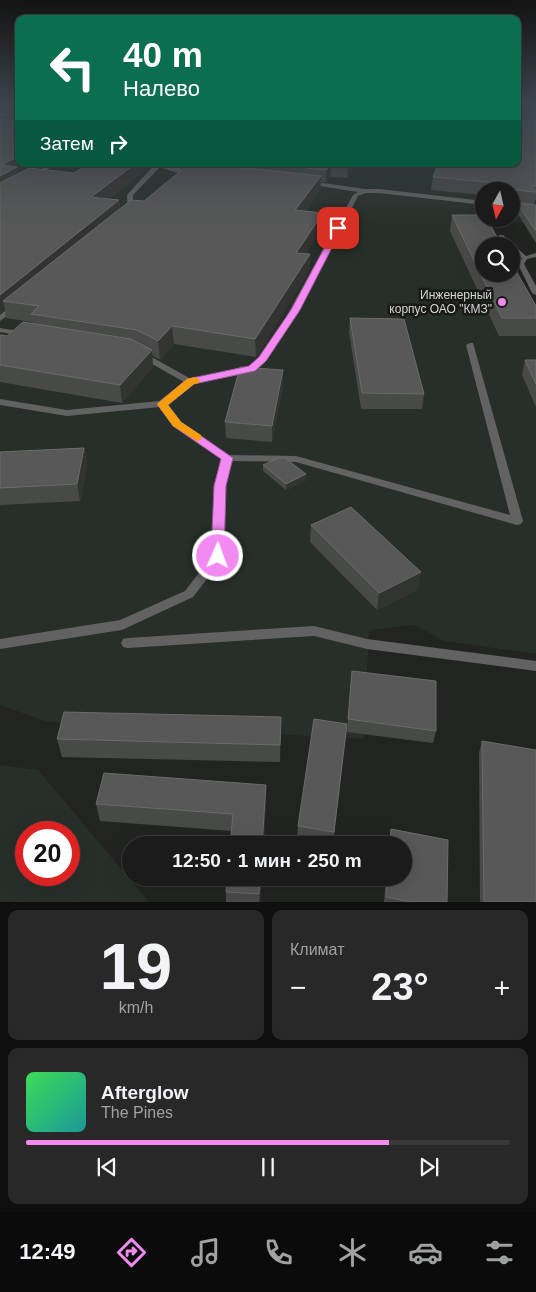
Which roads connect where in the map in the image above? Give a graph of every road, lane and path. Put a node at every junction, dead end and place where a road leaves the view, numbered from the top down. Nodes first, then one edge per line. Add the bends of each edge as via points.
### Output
1 (49, 167) edge
2 (155, 167) edge
3 (166, 167) edge
4 (202, 173) edge
5 (23, 181) edge
6 (306, 183) edge
7 (365, 191) junction
8 (475, 202) edge
9 (520, 207) edge
10 (536, 210) edge
11 (124, 218) edge
12 (501, 236) dead end
13 (536, 254) edge
14 (525, 258) junction
15 (536, 292) edge
16 (23, 300) edge
17 (0, 319) edge
18 (0, 330) edge
19 (29, 334) edge
20 (470, 345) dead end
21 (136, 352) edge
22 (190, 382) junction
23 (0, 402) edge
24 (162, 404) junction
25 (227, 458) junction
26 (128, 643) dead end
27 (0, 644) edge
28 (536, 666) edge

1 - 5 street
2 - 11 street via 130,195 131,211
3 - 4 street
6 - 7 street
7 - 8 street
7 - 22 street via 356,195 295,310 263,358 252,368
9 - 10 street
12 - 14 street
13 - 14 street
14 - 15 street via 521,264 523,271
16 - 17 street
18 - 19 street
20 - 25 street via 517,521 296,459
21 - 22 street
22 - 24 street
23 - 24 street via 67,413
24 - 25 street via 177,424
25 - 27 street via 220,486 218,556 189,594 122,625
26 - 28 street via 314,631 367,644

